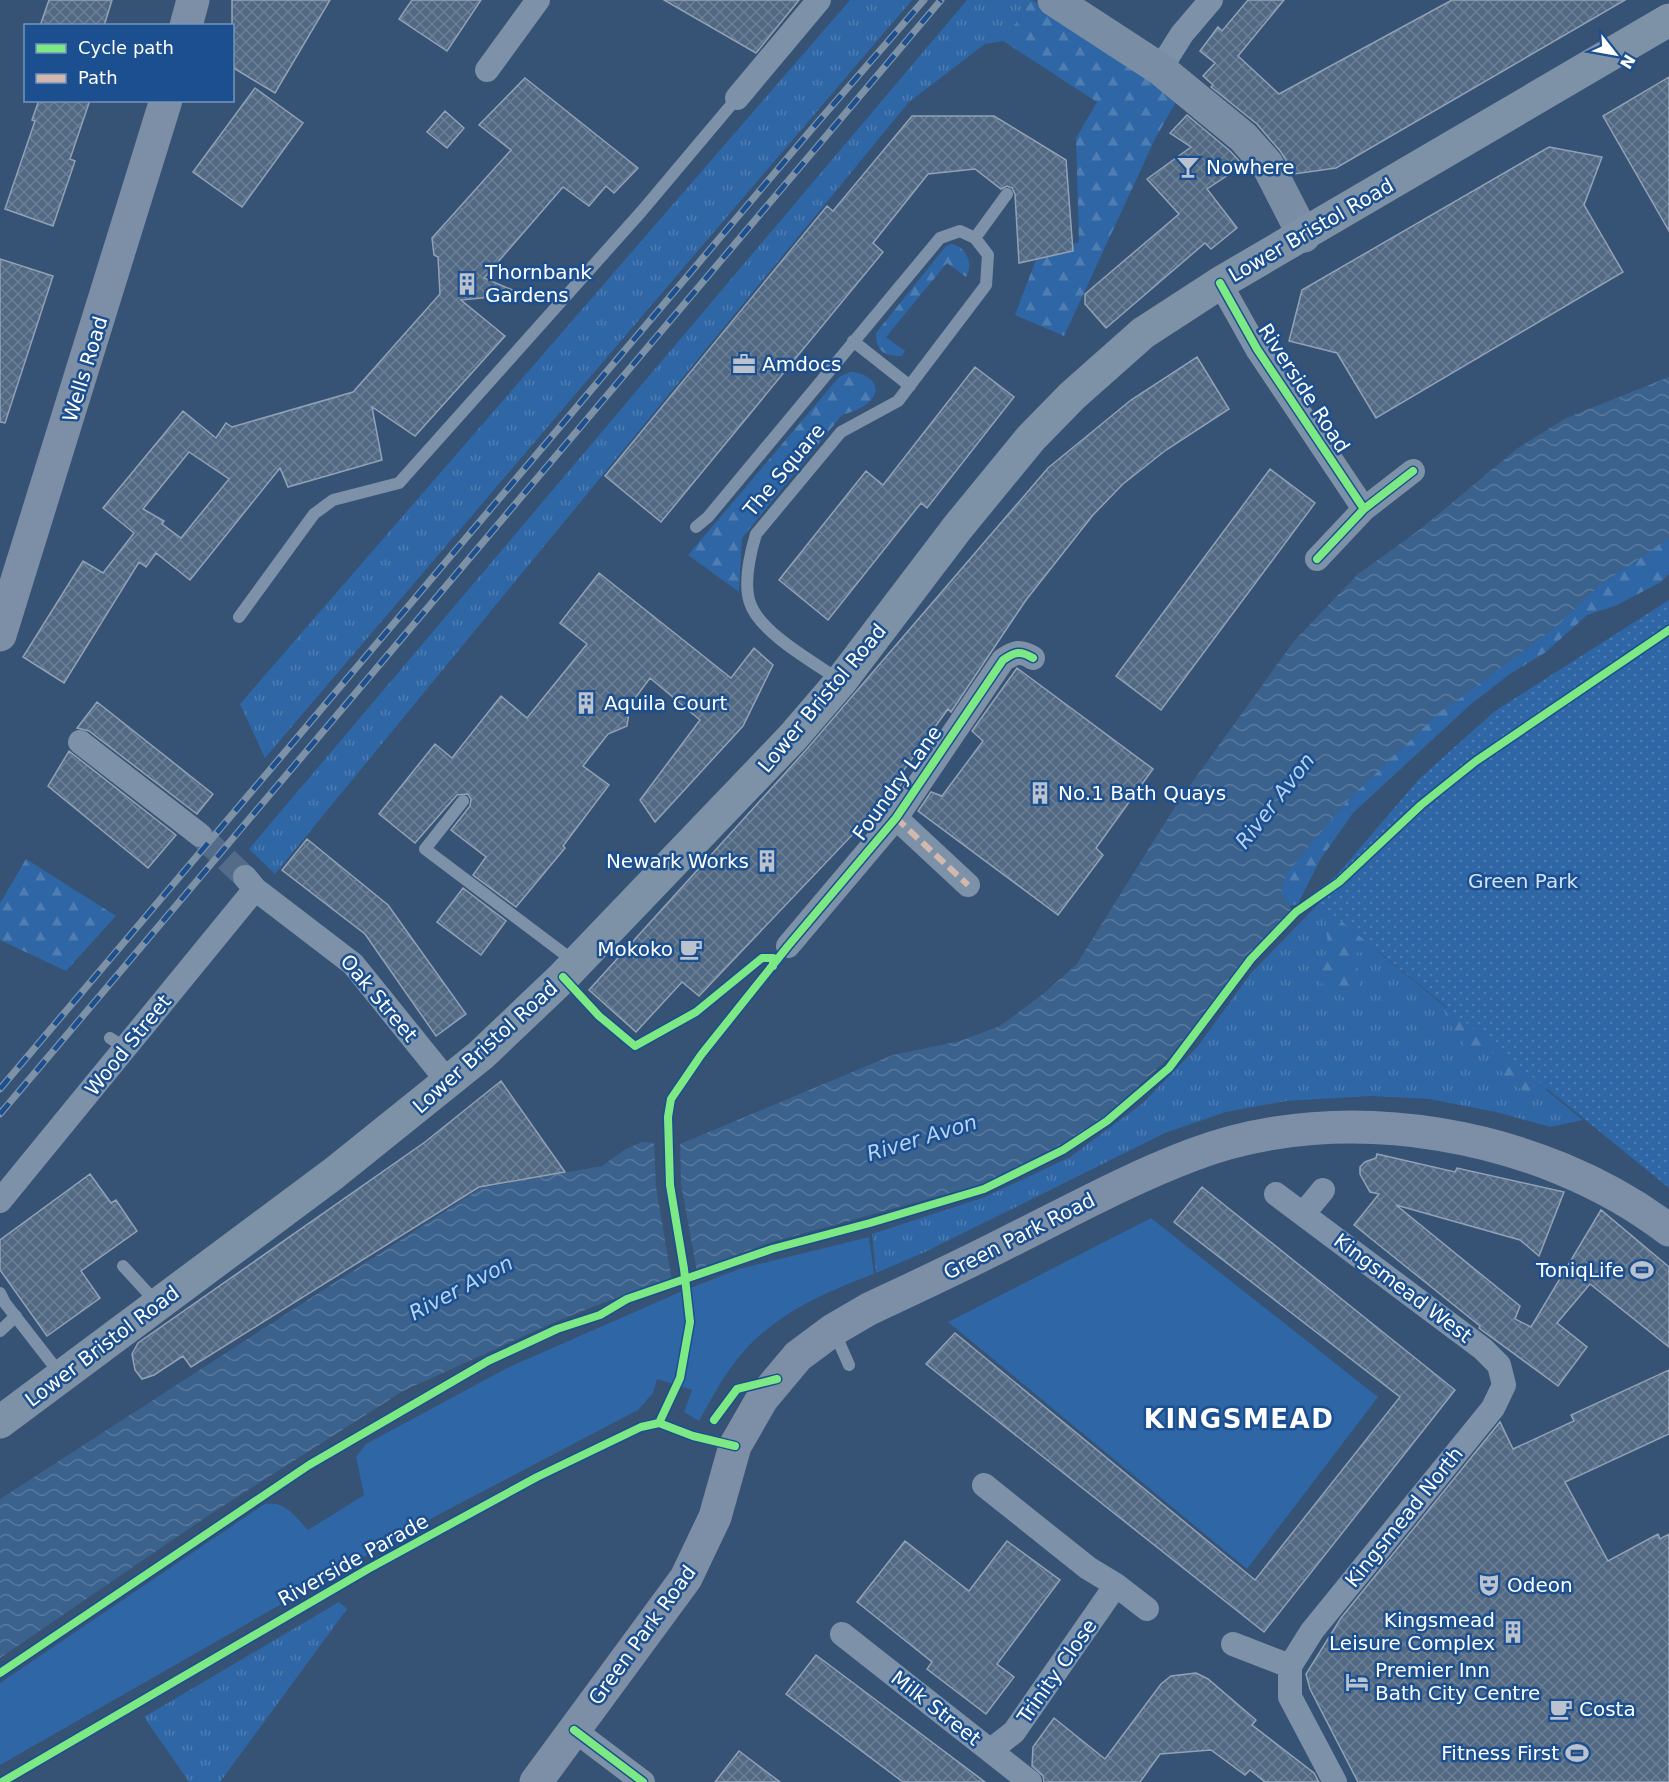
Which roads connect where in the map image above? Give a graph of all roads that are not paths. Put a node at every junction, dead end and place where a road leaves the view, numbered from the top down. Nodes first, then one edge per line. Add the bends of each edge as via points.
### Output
1 (193, 0) edge
2 (538, 0) edge
3 (819, 0) edge
4 (1054, 0) edge
5 (1211, 0) edge
6 (1668, 22) edge
7 (187, 24) edge
8 (1160, 69) junction
9 (487, 70) dead end
10 (737, 98) joint
11 (165, 102) edge
12 (1007, 194) dead end
13 (1304, 236) junction
14 (975, 237) junction
15 (1220, 283) junction
16 (853, 341) junction
17 (910, 386) junction
18 (1413, 471) dead end
19 (1364, 509) junction
20 (696, 527) dead end
21 (1317, 559) dead end
22 (239, 617) dead end
23 (0, 636) edge
24 (1033, 658) dead end
25 (841, 681) junction
26 (80, 742) dead end
27 (463, 801) dead end
28 (896, 818) junction
29 (200, 835) tunnel mouth
30 (250, 883) joint
31 (968, 885) dead end
32 (788, 946) dead end
33 (576, 963) junction
34 (449, 1083) junction
35 (1323, 1190) dead end
36 (1276, 1194) dead end
37 (0, 1201) edge
38 (1304, 1214) junction
39 (1669, 1230) edge
40 (123, 1266) dead end
41 (0, 1293) edge
42 (158, 1304) junction
43 (16, 1316) junction
44 (833, 1330) junction
45 (0, 1331) edge
46 (849, 1365) dead end
47 (1499, 1365) joint
48 (61, 1376) junction
49 (0, 1422) edge
50 (984, 1485) dead end
51 (1116, 1585) junction
52 (1147, 1609) dead end
53 (842, 1634) dead end
54 (1233, 1644) dead end
55 (1290, 1666) junction
56 (574, 1730) junction
57 (991, 1750) junction
58 (536, 1782) edge
59 (643, 1782) edge
60 (1030, 1782) edge
61 (1335, 1782) edge

1 - 7 main road
2 - 9 street
3 - 10 street
4 - 8 street
5 - 8 street via 1182,34
6 - 13 highway, Lower Bristol Road
8 - 13 street via 1244,137 1267,164
10 - 22 lane via 641,212 399,483 333,500 314,514
11 - 23 main road, Wells Road
12 - 14 lane
13 - 15 highway, Lower Bristol Road
14 - 16 lane, The Square via 960,231 940,238
14 - 17 lane, The Square via 988,255 986,285
15 - 19 street, Riverside Road via 1257,349
15 - 25 highway, Lower Bristol Road via 1143,333 1031,438
16 - 17 lane
16 - 20 lane, The Square
17 - 25 lane, The Square via 898,401 841,432 828,444 756,534 749,555 749,601 758,618 795,650
18 - 19 street
19 - 21 street
24 - 28 street, Foundry Lane via 1015,652 1003,660
25 - 33 highway, Lower Bristol Road via 732,803
26 - 29 street
27 - 33 lane via 425,849
28 - 31 street
28 - 32 street, Foundry Lane
30 - 34 street, Oak Street via 353,964
30 - 37 street, Wood Street via 117,1043
33 - 34 highway, Lower Bristol Road
34 - 42 highway, Lower Bristol Road
35 - 38 street
36 - 38 street, Kingsmead West
38 - 47 street, Kingsmead West
39 - 44 main road, Green Park Road via 1606,1188 1496,1146 1390,1129 1297,1131 1255,1137 1193,1154 1108,1192
40 - 42 lane
41 - 43 lane
42 - 48 highway, Lower Bristol Road
43 - 45 lane
43 - 48 lane
44 - 46 lane
44 - 56 main road, Green Park Road via 798,1356 762,1399 735,1446 715,1517 686,1578
47 - 55 street, Kingsmead North via 1504,1385 1493,1408 1312,1631
48 - 49 highway, Lower Bristol Road
50 - 51 street via 1088,1568
51 - 52 street
51 - 57 street, Trinity Close via 1014,1732
53 - 57 street, Milk Street
54 - 55 street
55 - 61 street via 1290,1697
56 - 58 main road, Green Park Road
56 - 59 street
57 - 60 street, Milk Street

